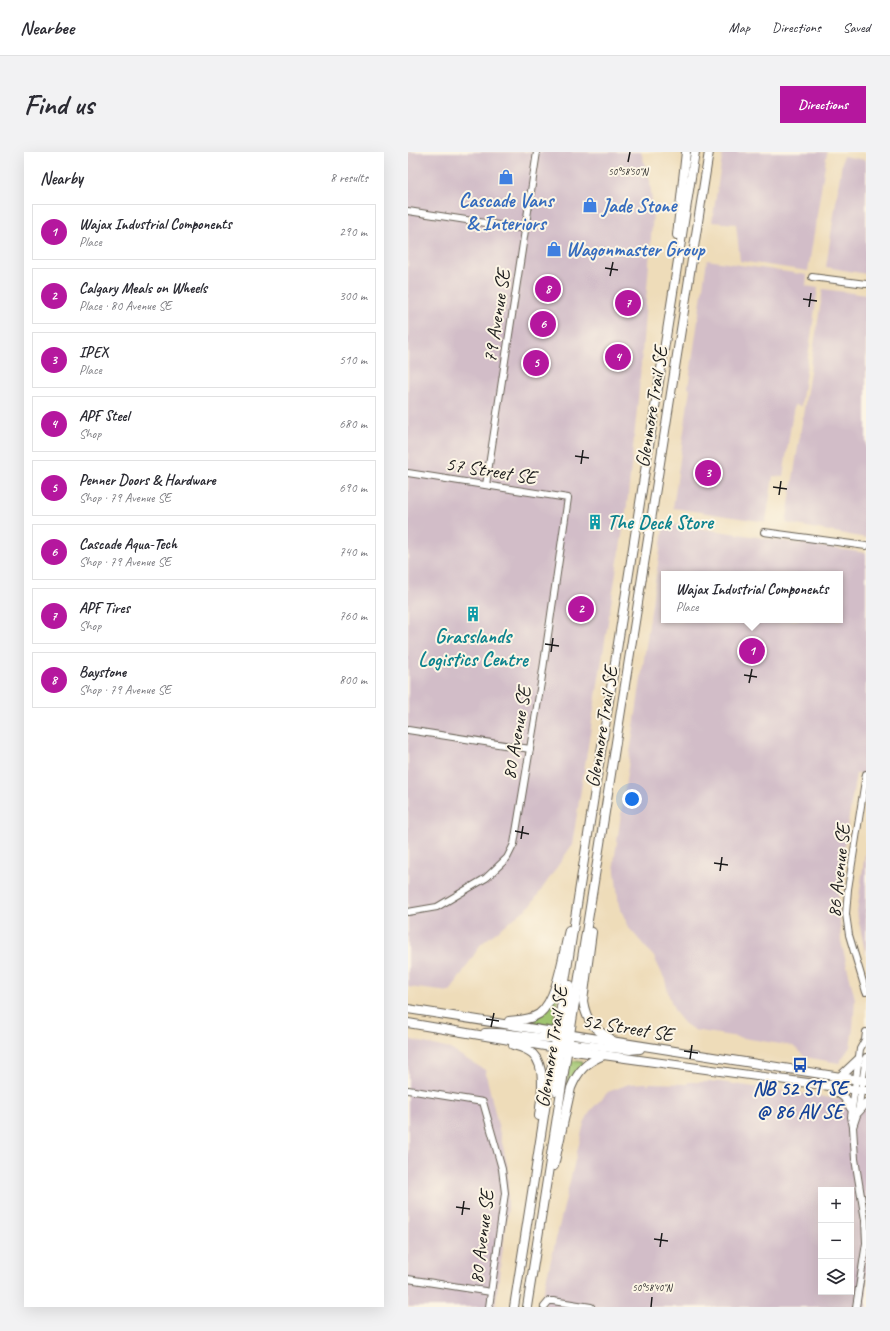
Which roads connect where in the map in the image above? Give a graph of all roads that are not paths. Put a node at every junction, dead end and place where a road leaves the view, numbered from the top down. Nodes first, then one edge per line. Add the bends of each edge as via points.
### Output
1 (537, 152) edge
2 (686, 152) edge
3 (695, 152) edge
4 (709, 152) edge
5 (408, 211) edge
6 (525, 229) junction
7 (812, 277) dead end
8 (866, 284) edge
9 (671, 307) junction
10 (408, 473) edge
11 (486, 485) junction
12 (568, 498) joint
13 (764, 532) dead end
14 (866, 546) edge
15 (408, 730) edge
16 (530, 749) junction
17 (866, 774) edge
18 (596, 869) junction
19 (578, 898) junction
20 (408, 912) edge
21 (866, 992) edge
22 (408, 1009) edge
23 (495, 1022) junction
24 (408, 1023) edge
25 (866, 1032) edge
26 (474, 1034) junction
27 (488, 1037) junction
28 (563, 1041) junction
29 (616, 1042) junction
30 (866, 1042) edge
31 (651, 1048) junction
32 (604, 1055) junction
33 (864, 1061) edge
34 (840, 1077) junction
35 (862, 1080) edge
36 (828, 1084) junction
37 (408, 1090) edge
38 (860, 1090) edge
39 (866, 1103) edge
40 (855, 1110) junction
41 (532, 1195) junction
42 (541, 1220) junction
43 (408, 1279) edge
44 (491, 1292) junction
45 (545, 1305) edge
46 (489, 1307) edge
47 (514, 1307) edge
48 (527, 1307) edge
49 (591, 1307) edge
50 (856, 1307) edge

1 - 6 street, 79 Avenue SE
2 - 9 main road via 671,286
3 - 9 main road, Glenmore Trail SE
4 - 18 main road, Glenmore Trail SE
5 - 6 street
6 - 11 street, 79 Avenue SE
7 - 8 street
9 - 19 main road, Glenmore Trail SE
10 - 11 street, 57 Street SE
11 - 12 street, 57 Street SE
12 - 16 street, 80 Avenue SE
13 - 14 street
15 - 16 street
16 - 20 street, 80 Avenue SE via 514,844 507,858 494,872 436,907
17 - 21 street, 86 Avenue SE via 846,914 849,934
18 - 28 main road, Glenmore Trail SE
18 - 29 main road via 598,882 583,1001 587,1019 592,1026
19 - 23 main road via 552,998 544,1009 531,1018
19 - 28 main road, Glenmore Trail SE via 570,955
22 - 23 main road, 52 Street SE
23 - 28 main road, 52 Street SE
24 - 26 main road, 52 Street SE
25 - 30 street
26 - 27 main road, 52 Street SE
26 - 28 main road via 495,1032
27 - 28 main road, 52 Street SE
27 - 41 main road via 525,1049 533,1054 538,1062 542,1080
28 - 29 main road, 52 Street SE
28 - 31 main road via 630,1050
28 - 32 main road, 52 Street SE
28 - 41 main road, Glenmore Trail SE
28 - 42 main road
29 - 31 main road, 52 Street SE
30 - 33 street via 860,1049
31 - 34 main road, 52 Street SE
32 - 36 main road, 52 Street SE
32 - 42 main road via 593,1059 580,1070 571,1088
33 - 34 main road
33 - 35 street
34 - 35 main road, 52 Street SE
35 - 38 street
36 - 38 main road, 52 Street SE
36 - 40 main road
37 - 44 street, 80 Avenue SE via 483,1102 502,1169 505,1193
38 - 40 street
39 - 40 main road
40 - 50 street via 855,1159 866,1220 866,1243
41 - 47 main road, Glenmore Trail SE
42 - 48 main road
43 - 44 street
44 - 46 street, 80 Avenue SE
45 - 49 street via 553,1301

